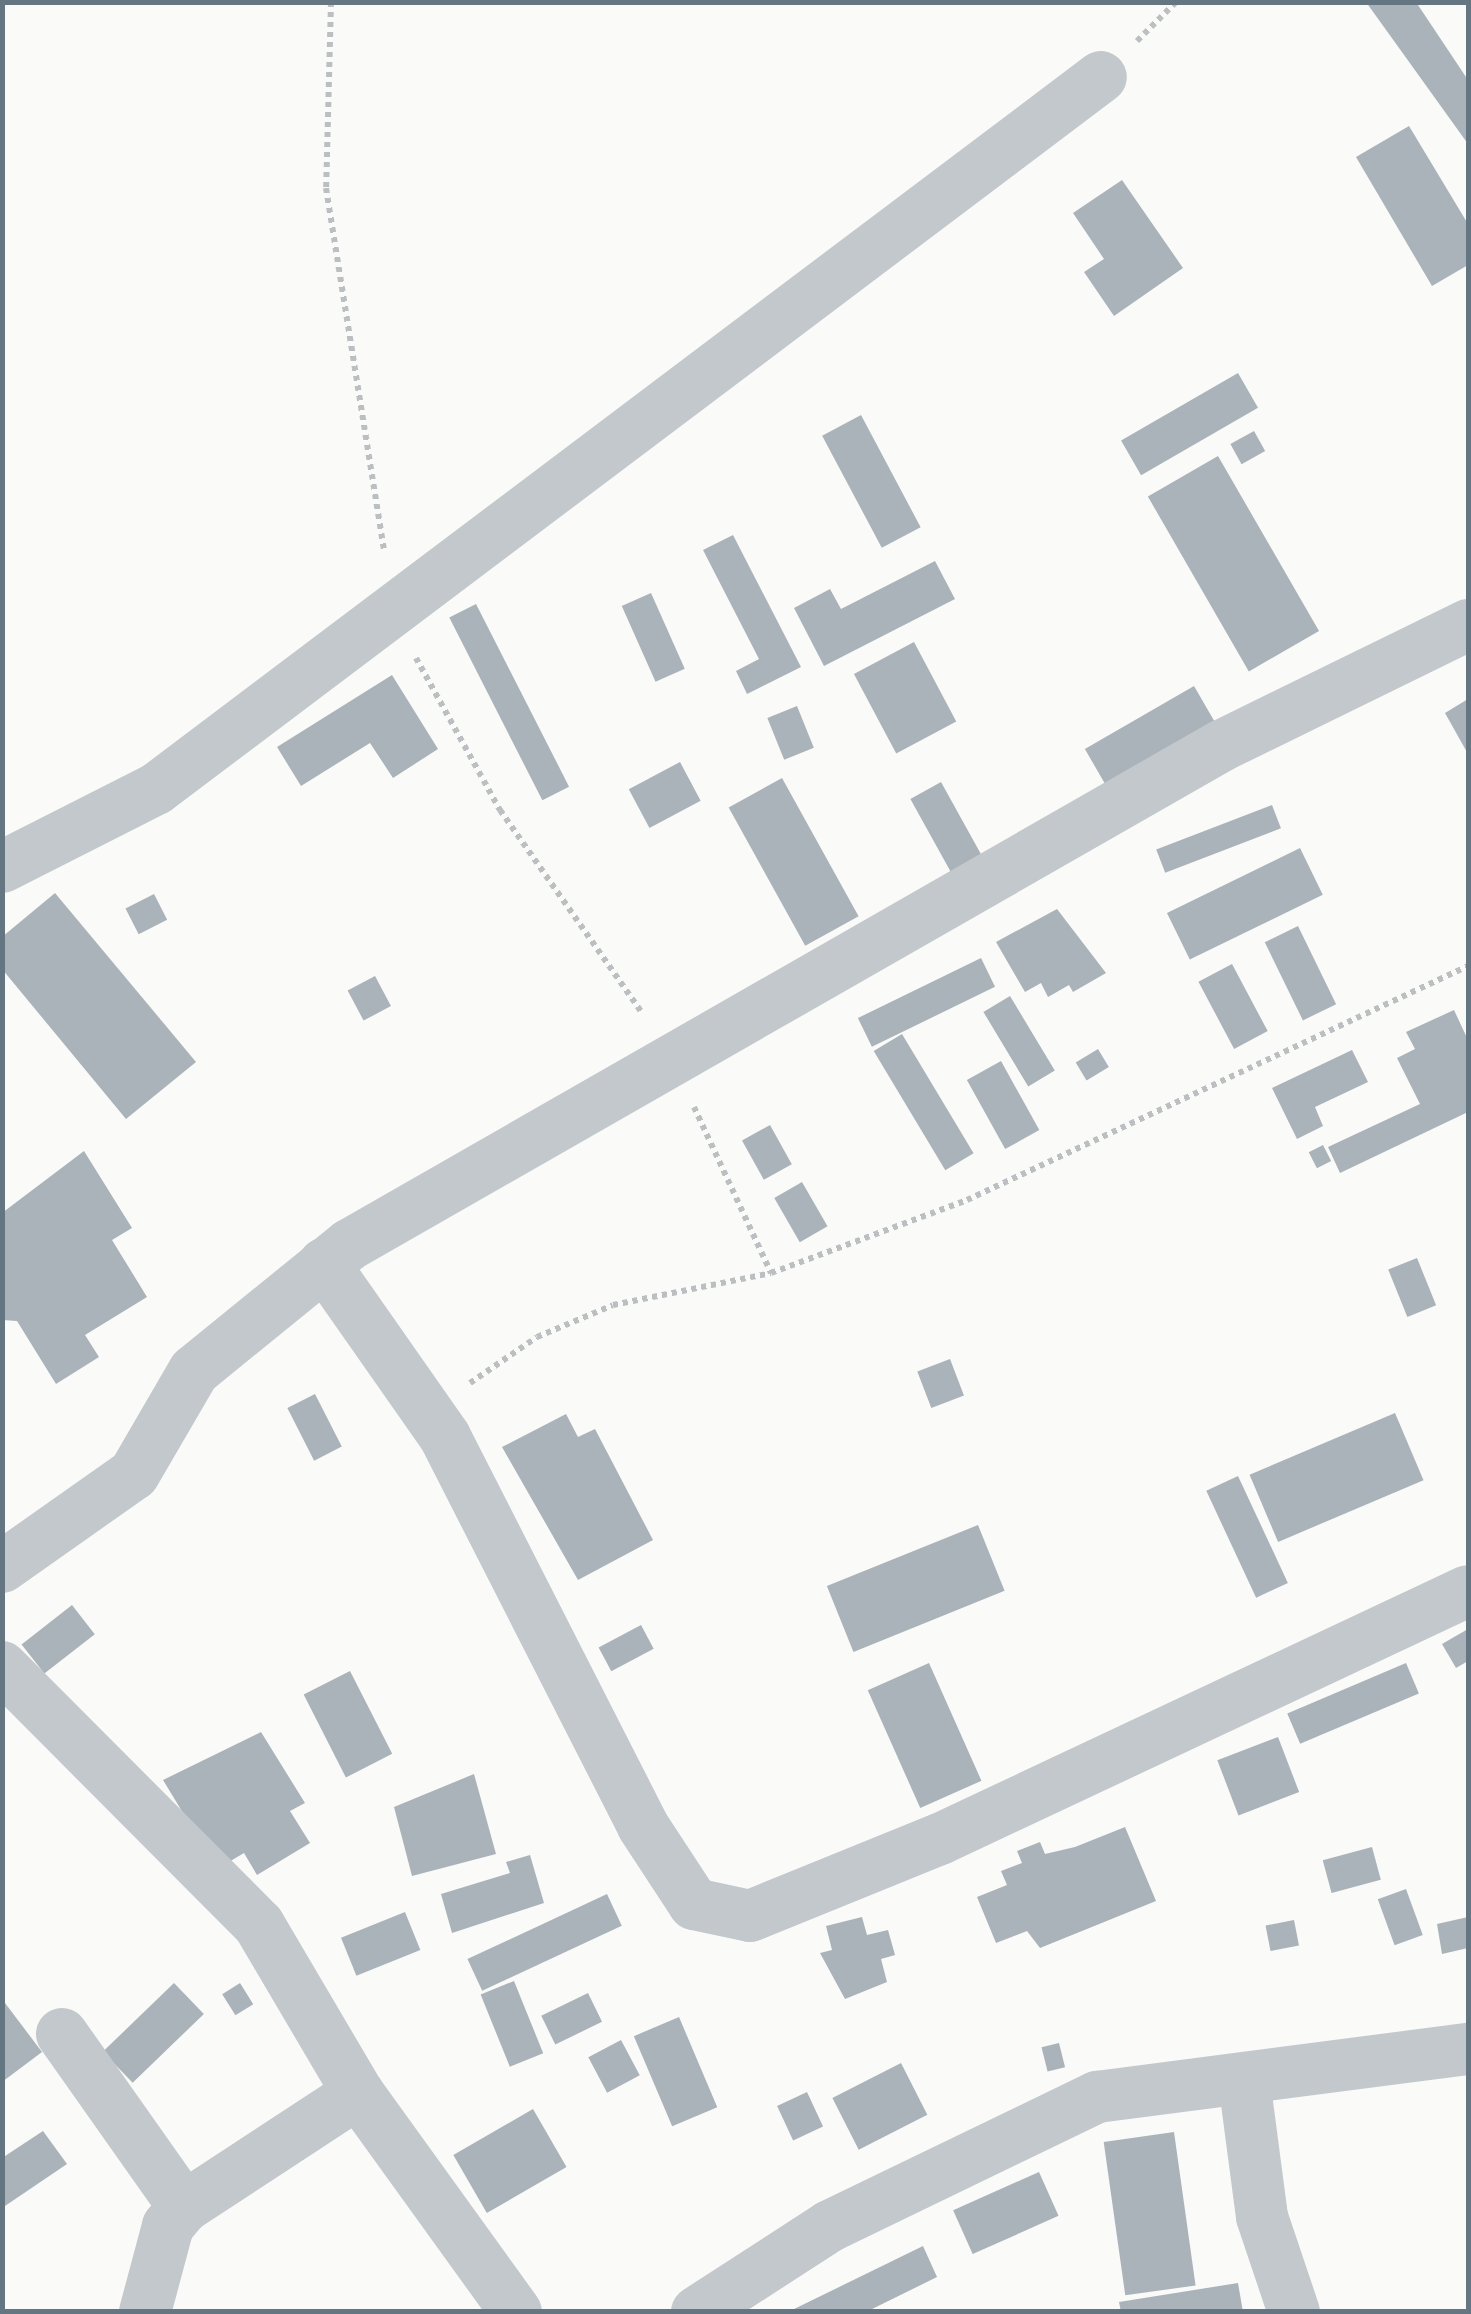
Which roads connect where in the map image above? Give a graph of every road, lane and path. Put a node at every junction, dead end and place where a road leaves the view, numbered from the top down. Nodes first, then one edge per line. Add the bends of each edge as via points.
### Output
1 (331, 2) edge
2 (1101, 76) dead end
3 (395, 616) junction
4 (1468, 625) edge
5 (2, 867) edge
6 (1468, 966) edge
7 (675, 1058) junction
8 (324, 1264) junction
9 (771, 1274) junction
10 (428, 1412) junction
11 (2, 1567) edge
12 (1468, 1591) edge
13 (2, 1667) edge
14 (62, 2034) dead end
15 (1468, 2049) edge
16 (1244, 2080) junction
17 (358, 2093) junction
18 (184, 2206) junction
19 (145, 2312) edge
20 (516, 2312) edge
21 (697, 2312) edge
22 (1294, 2312) edge

1 - 3 path via 326,188
2 - 3 street
3 - 5 street via 156,789
3 - 7 path via 500,810
4 - 7 street via 1221,746
6 - 9 path via 966,1200
7 - 8 street
7 - 9 path
8 - 10 street
8 - 11 street via 194,1371 134,1474
9 - 10 path via 613,1305 537,1337
10 - 12 street via 643,1826 694,1904 750,1916 1056,1788
13 - 17 street via 259,1924
14 - 18 street
15 - 16 street
16 - 21 street via 1097,2097 830,2226
16 - 22 street via 1262,2218
17 - 18 street
17 - 20 street
18 - 19 street via 168,2226

